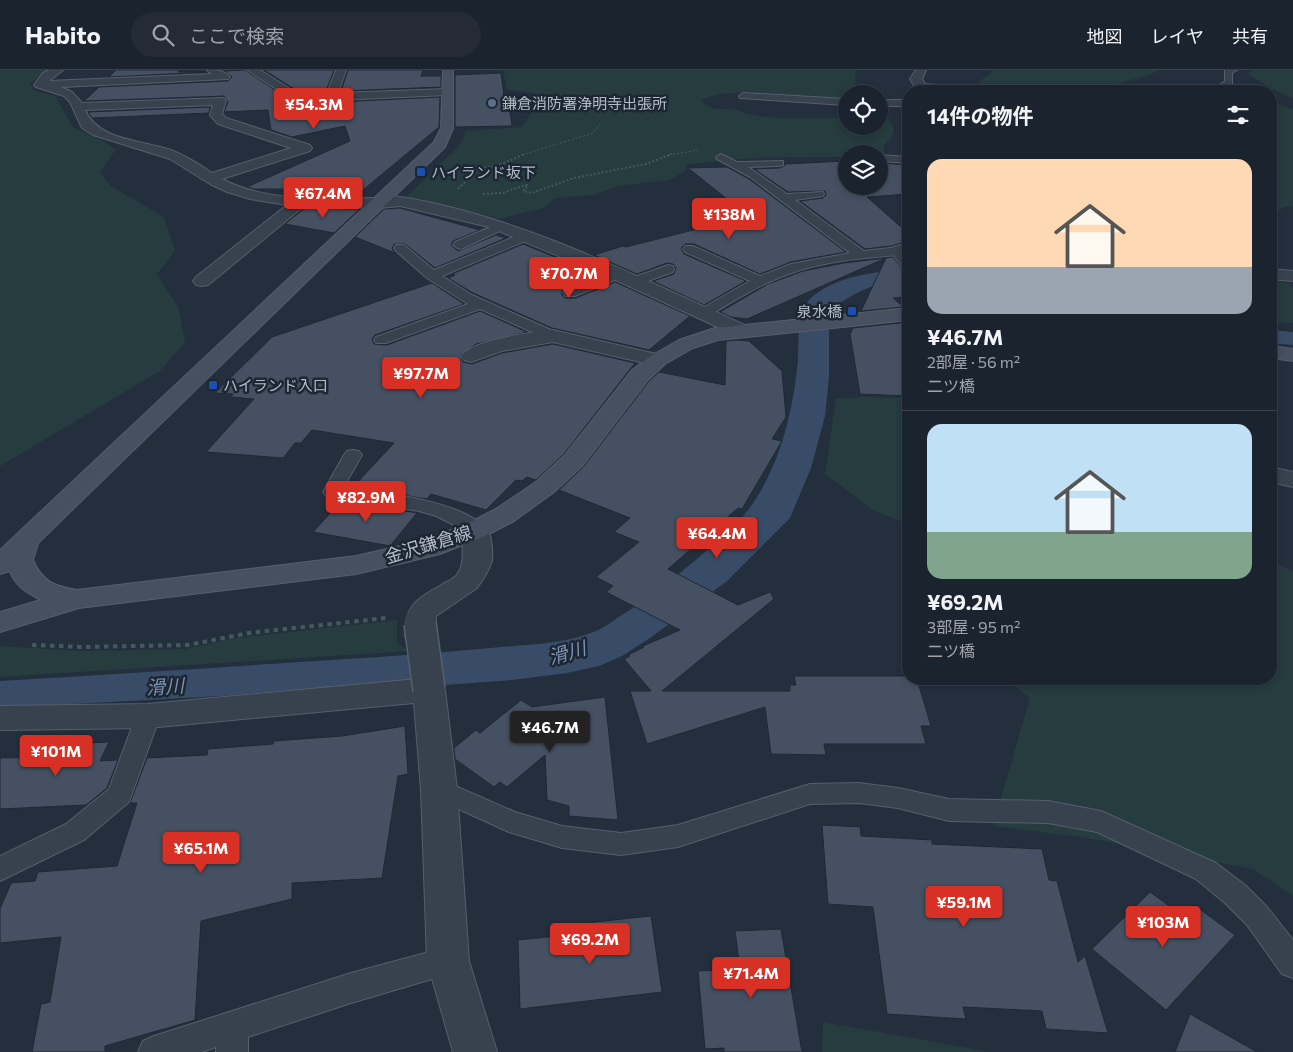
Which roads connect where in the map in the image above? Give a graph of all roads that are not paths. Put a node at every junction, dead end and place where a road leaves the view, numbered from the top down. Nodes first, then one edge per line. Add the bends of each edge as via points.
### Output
1 (58, 70) edge
2 (212, 70) edge
3 (252, 70) edge
4 (340, 70) edge
5 (448, 70) edge
6 (921, 70) edge
7 (1233, 70) edge
8 (40, 85) junction
9 (918, 85) edge
10 (1225, 85) edge
11 (447, 92) junction
12 (743, 96) dead end
13 (331, 97) junction
14 (838, 102) edge
15 (888, 103) edge
16 (902, 103) edge
17 (79, 107) junction
18 (721, 157) road end
19 (888, 159) edge
20 (902, 160) edge
21 (779, 163) dead end
22 (734, 165) junction
23 (211, 178) junction
24 (818, 194) dead end
25 (784, 198) junction
26 (302, 201) junction
27 (380, 202) junction
28 (502, 226) junction
29 (526, 236) junction
30 (459, 244) dead end
31 (400, 248) dead end
32 (689, 249) dead end
33 (860, 254) junction
34 (902, 254) edge
35 (668, 269) dead end
36 (617, 274) junction
37 (432, 275) junction
38 (1277, 275) edge
39 (1293, 276) edge
40 (202, 281) dead end
41 (760, 281) junction
42 (634, 282) junction
43 (570, 293) dead end
44 (480, 304) junction
45 (702, 314) junction
46 (902, 315) edge
47 (742, 331) junction
48 (553, 336) junction
49 (380, 340) dead end
50 (1277, 353) edge
51 (1293, 355) edge
52 (471, 356) dead end
53 (658, 360) junction
54 (353, 455) dead end
55 (1277, 476) edge
56 (1293, 480) edge
57 (476, 530) junction
58 (26, 540) junction
59 (0, 565) edge
60 (77, 599) junction
61 (0, 622) edge
62 (429, 690) junction
63 (148, 716) junction
64 (0, 718) edge
65 (439, 790) junction
66 (0, 869) edge
67 (448, 961) junction
68 (1293, 964) edge
69 (232, 1039) edge
70 (154, 1052) edge
71 (475, 1052) edge

1 - 8 street
2 - 8 street via 224,77
3 - 13 street via 296,98
4 - 13 street
5 - 11 street
6 - 9 street via 916,79
7 - 10 lane via 1228,72 1228,82
8 - 17 street via 69,94
11 - 13 street
11 - 27 street via 447,128 440,144
12 - 14 lane
15 - 16 lane
17 - 23 street via 89,128 166,152
17 - 23 street via 220,101 216,115 222,121 305,148
18 - 22 lane
19 - 20 lane
21 - 22 lane
22 - 25 lane via 754,175
23 - 26 street via 231,189 263,197
24 - 25 lane
25 - 33 lane
26 - 27 street
26 - 40 street
27 - 28 street via 400,202
27 - 58 street
28 - 29 street
28 - 30 lane
29 - 36 street
29 - 37 lane
31 - 37 lane
32 - 41 lane
33 - 34 lane
33 - 41 lane via 795,268
35 - 42 lane
36 - 42 street
36 - 43 lane
37 - 44 lane
38 - 39 street
41 - 45 lane
42 - 45 street
44 - 48 lane
44 - 49 lane
45 - 47 street
46 - 47 street, 金沢鎌倉線
47 - 53 street, 金沢鎌倉線 via 715,334 686,344
48 - 52 street via 496,346
48 - 53 street
50 - 51 street
53 - 57 street, 金沢鎌倉線 via 640,375 574,460 545,487 505,515
54 - 57 lane via 332,492 405,500 466,522
55 - 56 street
57 - 60 street, 金沢鎌倉線 via 430,548 356,565
57 - 62 street, bridge via 478,560 467,582 435,602 421,618
58 - 59 street
58 - 60 street via 19,560 25,576 54,595
60 - 61 street, 金沢鎌倉線
62 - 63 street
62 - 65 street
63 - 64 street
63 - 66 lane via 120,795 75,832
65 - 67 street
65 - 68 lane via 509,821 562,837 621,844 678,836 810,794 859,793 949,810 1048,812 1101,822 1206,871 1236,894 1257,916
67 - 69 lane via 351,988
67 - 71 street
69 - 70 lane

